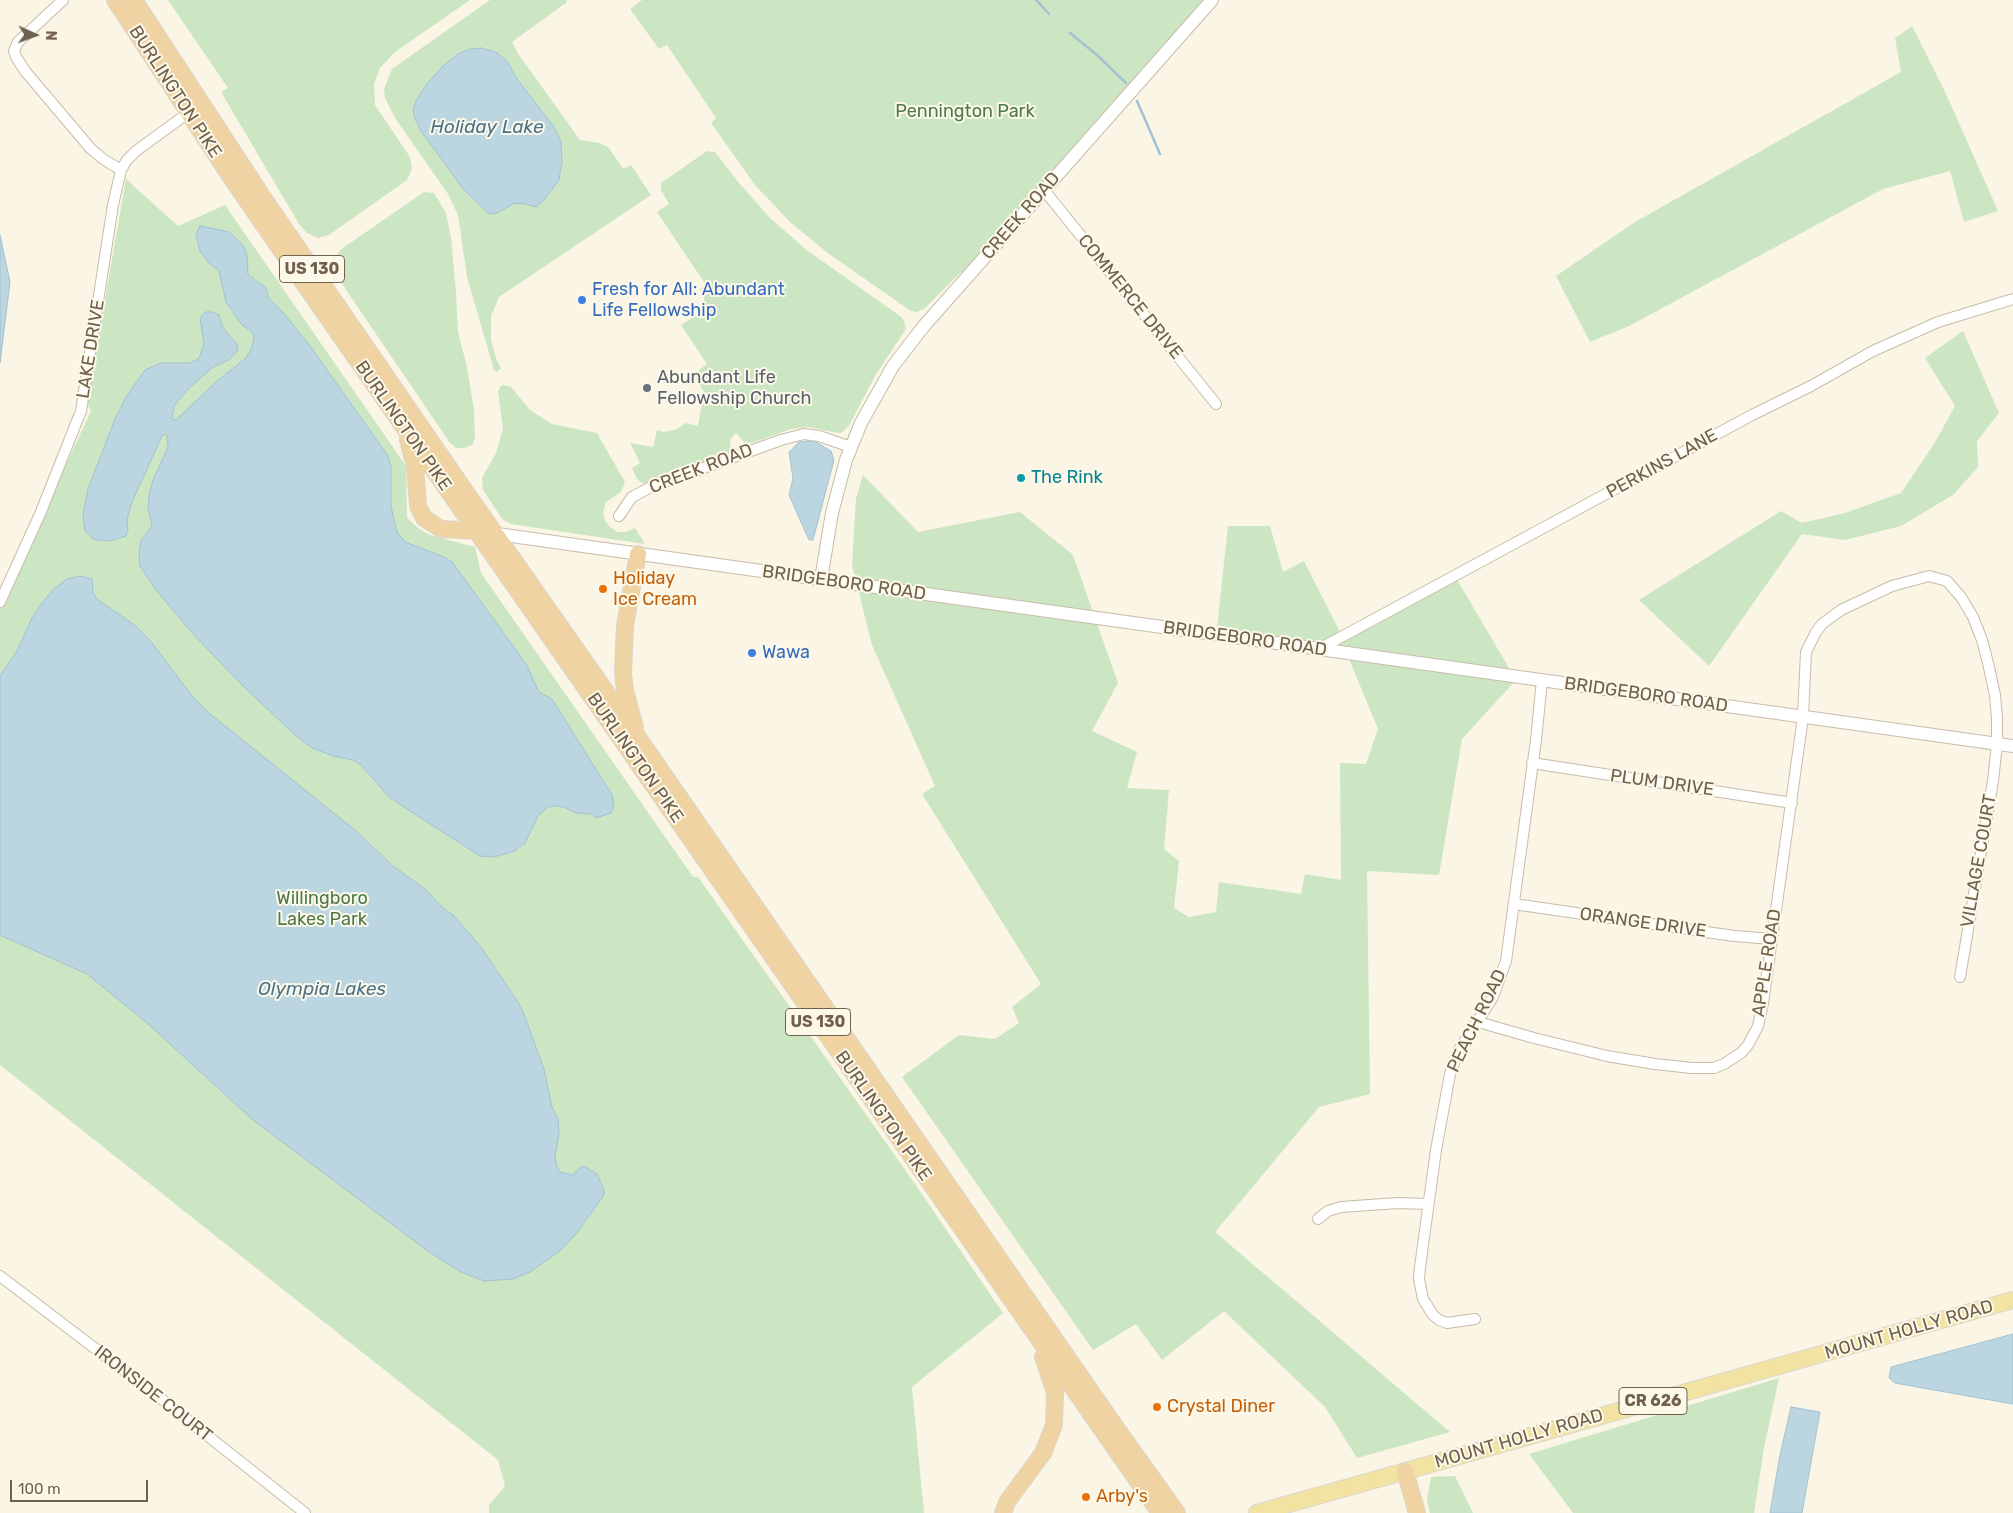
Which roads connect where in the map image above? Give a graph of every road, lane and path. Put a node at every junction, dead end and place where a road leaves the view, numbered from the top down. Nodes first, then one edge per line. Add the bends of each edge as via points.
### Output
1 (63, 0) edge
2 (115, 0) edge
3 (134, 0) edge
4 (1212, 0) edge
5 (188, 112) junction
6 (121, 170) junction
7 (1044, 190) junction
8 (2013, 299) edge
9 (1216, 404) dead end
10 (405, 428) junction
11 (851, 447) junction
12 (619, 516) dead end
13 (477, 531) junction
14 (494, 534) junction
15 (638, 554) junction
16 (821, 579) junction
17 (0, 602) edge
18 (1319, 649) junction
19 (1542, 680) junction
20 (1803, 717) junction
21 (637, 736) junction
22 (1998, 744) junction
23 (2013, 746) edge
24 (1532, 763) junction
25 (1792, 803) junction
26 (1514, 904) junction
27 (1772, 939) junction
28 (1960, 977) dead end
29 (1478, 1022) junction
30 (1428, 1204) junction
31 (1318, 1219) dead end
32 (0, 1276) edge
33 (2013, 1300) edge
34 (1474, 1319) dead end
35 (1037, 1338) junction
36 (1405, 1471) junction
37 (305, 1513) edge
38 (1003, 1513) edge
39 (1160, 1513) edge
40 (1177, 1513) edge
41 (1256, 1513) edge
42 (1417, 1513) edge

1 - 6 street via 18,42 14,51 25,71 91,149
2 - 5 highway, BURLINGTON PIKE / US 130
3 - 14 highway, BURLINGTON PIKE / US 130 via 262,196
4 - 7 street, CREEK ROAD
5 - 6 street, LAKE DRIVE via 136,151
5 - 10 highway, BURLINGTON PIKE / US 130
6 - 17 street, LAKE DRIVE via 81,411
7 - 9 street, COMMERCE DRIVE
7 - 11 street, CREEK ROAD via 905,349 881,384
8 - 18 street, PERKINS LANE via 1938,322 1873,351
10 - 13 highway, BURLINGTON PIKE / US 130
10 - 13 highway via 415,468 418,506 424,518 441,530
11 - 12 street, CREEK ROAD via 804,434 781,440 651,487 632,497
11 - 16 street, CREEK ROAD via 832,513
13 - 14 street, BRIDGEBORO ROAD
13 - 35 highway, BURLINGTON PIKE / US 130
14 - 15 street, BRIDGEBORO ROAD
14 - 21 highway, BURLINGTON PIKE / US 130
15 - 16 street, BRIDGEBORO ROAD
15 - 21 highway via 625,625 623,673
16 - 18 street, BRIDGEBORO ROAD
18 - 19 street, BRIDGEBORO ROAD
19 - 20 street, BRIDGEBORO ROAD
19 - 24 street, PEACH ROAD
20 - 22 street, BRIDGEBORO ROAD
20 - 22 street, VILLAGE COURT via 1806,652 1822,624 1882,590 1929,576 1939,577 1947,581 1961,598 1979,632 1995,695
20 - 25 street, APPLE ROAD
21 - 40 highway, BURLINGTON PIKE / US 130
22 - 23 street, BRIDGEBORO ROAD
22 - 28 street, VILLAGE COURT
24 - 25 street, PLUM DRIVE
24 - 26 street, PEACH ROAD
25 - 27 street, APPLE ROAD
26 - 27 street, ORANGE DRIVE
26 - 29 street, PEACH ROAD via 1506,961 1493,997
27 - 29 street, APPLE ROAD via 1763,1003 1754,1036 1741,1053 1714,1068 1631,1060
29 - 30 street, PEACH ROAD via 1459,1050 1450,1074
30 - 31 street via 1341,1207
30 - 34 street, PEACH ROAD via 1420,1267 1427,1308 1439,1320 1454,1323
32 - 37 street, IRONSIDE COURT
33 - 36 main road, MOUNT HOLLY ROAD / CR 626
35 - 38 highway via 1055,1393 1054,1425 1043,1453
35 - 39 highway, BURLINGTON PIKE / US 130
36 - 41 main road, MOUNT HOLLY ROAD / CR 626
36 - 42 highway

